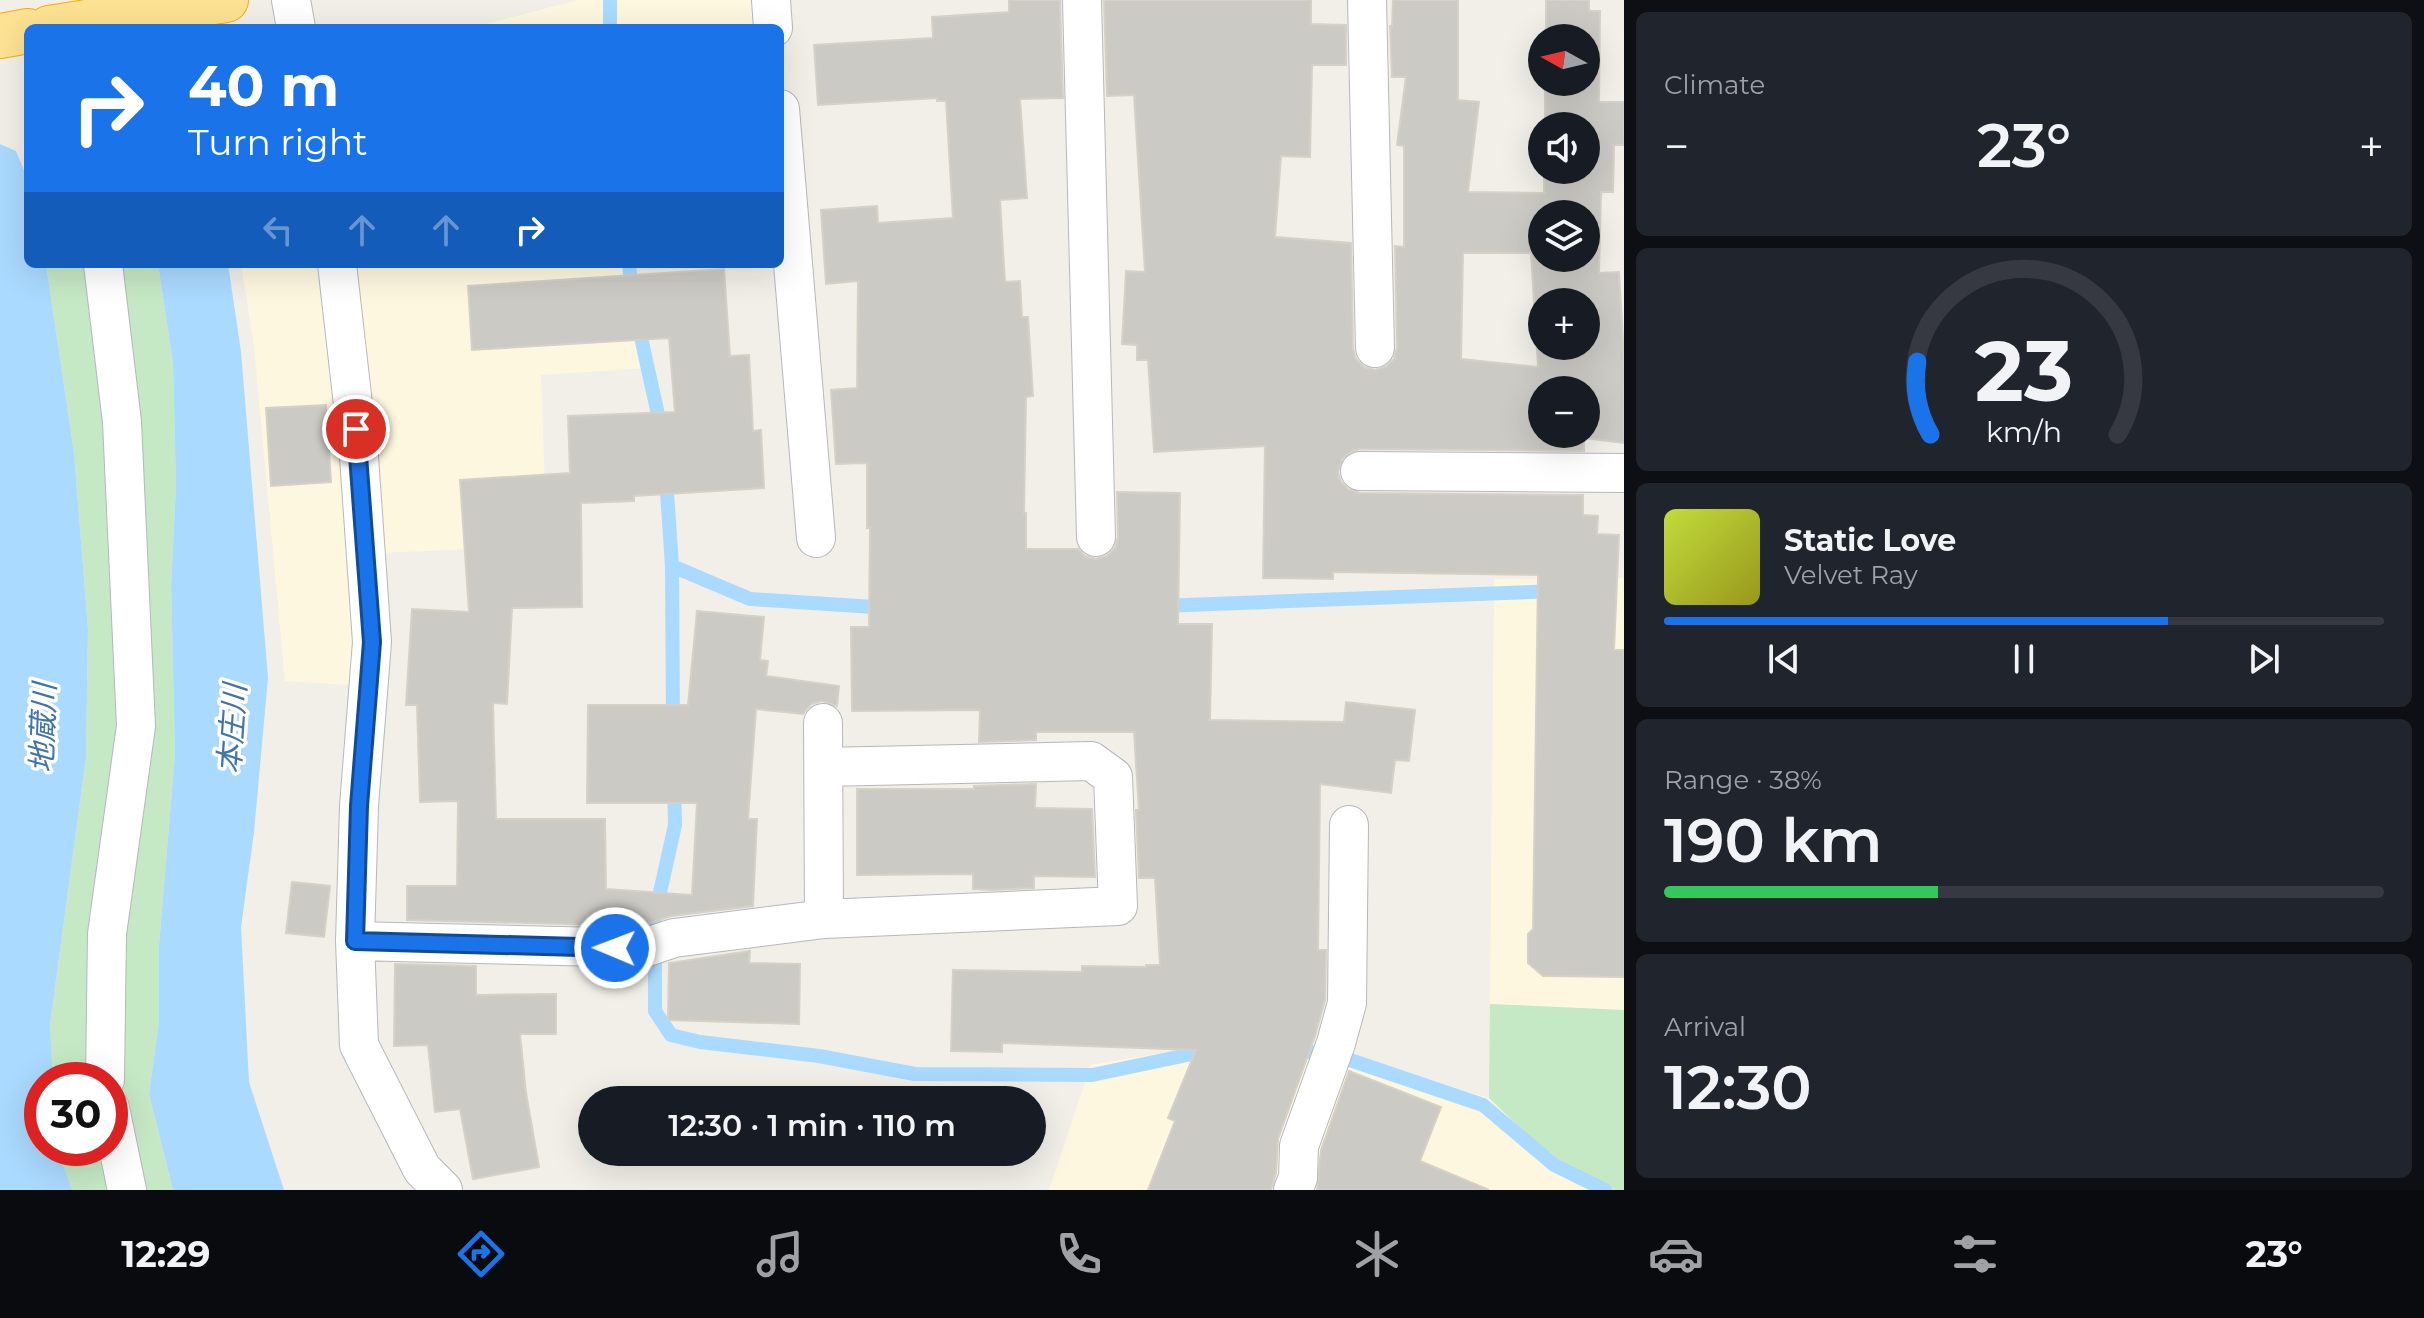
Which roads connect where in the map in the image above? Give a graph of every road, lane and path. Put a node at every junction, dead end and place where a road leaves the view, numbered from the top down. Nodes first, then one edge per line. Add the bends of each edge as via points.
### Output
1 (226, 0) edge
2 (291, 0) edge
3 (771, 0) edge
4 (1082, 0) edge
5 (1367, 0) edge
6 (57, 22) edge
7 (295, 24) edge
8 (773, 24) edge
9 (24, 30) edge
10 (0, 36) edge
11 (784, 157) edge
12 (103, 268) edge
13 (337, 268) edge
14 (1375, 348) dead end
15 (1360, 471) dead end
16 (1624, 473) edge
17 (1096, 537) dead end
18 (816, 538) dead end
19 (823, 723) dead end
20 (824, 767) junction
21 (1349, 825) dead end
22 (824, 919) junction
23 (355, 941) junction
24 (105, 1062) edge
25 (122, 1166) edge
26 (127, 1190) edge
27 (443, 1190) edge
28 (1293, 1190) edge

1 - 6 highway
2 - 7 street
3 - 8 street
4 - 17 street
5 - 14 street
9 - 10 highway
11 - 18 street
12 - 24 street via 122,422 136,726 107,934
13 - 23 street via 359,457 372,642
15 - 16 street
19 - 20 street
20 - 22 street
20 - 22 street via 1091,761 1113,777 1118,906
21 - 28 street via 1347,1003 1299,1146
22 - 23 street via 659,943
23 - 27 street via 359,1045 422,1169
25 - 26 street

